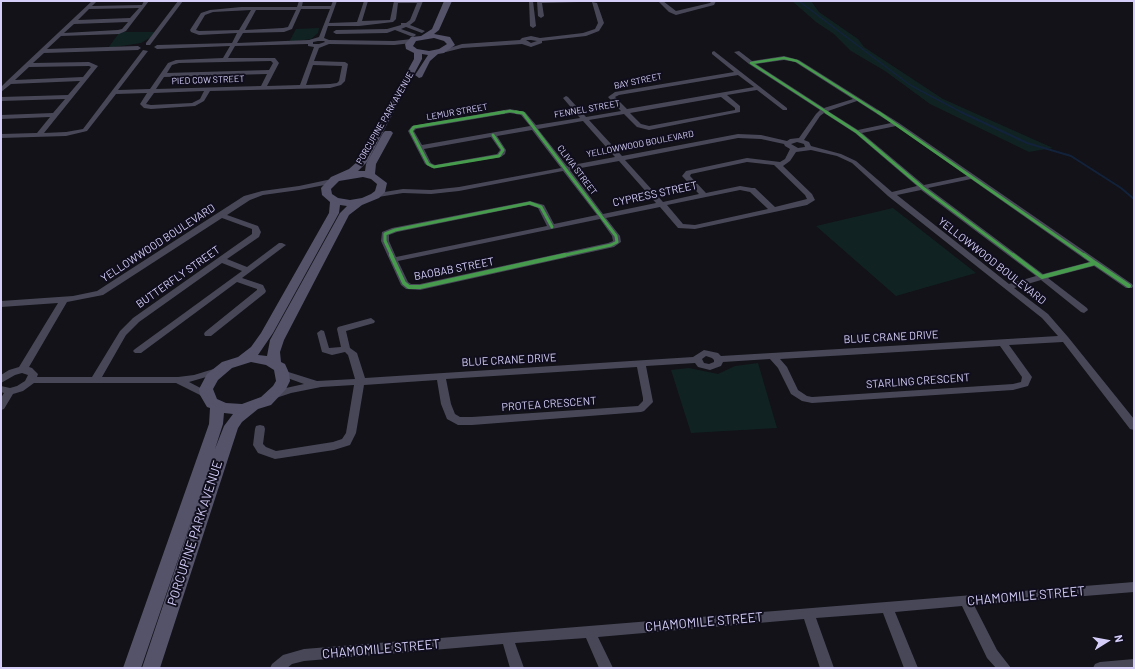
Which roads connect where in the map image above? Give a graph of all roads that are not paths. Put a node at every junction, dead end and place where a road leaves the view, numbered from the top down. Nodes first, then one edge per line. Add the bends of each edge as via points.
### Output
1 (95, 1) edge
2 (147, 1) edge
3 (181, 1) edge
4 (301, 1) edge
5 (334, 1) edge
6 (366, 1) edge
7 (448, 1) edge
8 (455, 1) edge
9 (531, 1) edge
10 (579, 1) edge
11 (660, 1) edge
12 (714, 1) edge
13 (396, 2) edge
14 (421, 2) edge
15 (539, 2) edge
16 (594, 2) edge
17 (686, 4) dead end
18 (142, 6) junction
19 (332, 7) junction
20 (87, 8) junction
21 (299, 8) junction
22 (254, 9) junction
23 (693, 9) junction
24 (542, 16) dead end
25 (132, 20) junction
26 (73, 22) junction
27 (359, 24) junction
28 (405, 24) junction
29 (326, 25) junction
30 (533, 26) dead end
31 (397, 29) junction
32 (336, 31) dead end
33 (240, 32) junction
34 (423, 34) junction
35 (58, 35) junction
36 (321, 39) junction
37 (446, 39) junction
38 (309, 42) junction
39 (328, 42) junction
40 (148, 44) junction
41 (413, 44) junction
42 (233, 45) junction
43 (317, 46) junction
44 (468, 46) junction
45 (157, 47) junction
46 (138, 48) junction
47 (446, 50) junction
48 (42, 51) junction
49 (145, 51) junction
50 (435, 52) junction
51 (737, 52) dead end
52 (714, 53) dead end
53 (225, 59) junction
54 (310, 63) junction
55 (751, 63) junction
56 (27, 65) junction
57 (271, 72) junction
58 (738, 73) junction
59 (162, 76) junction
60 (84, 80) junction
61 (9, 82) junction
62 (302, 87) junction
63 (263, 88) junction
64 (759, 88) junction
65 (1, 90) edge
66 (208, 90) junction
67 (151, 91) junction
68 (115, 92) junction
69 (722, 95) junction
70 (70, 97) junction
71 (566, 98) dead end
72 (1, 99) edge
73 (858, 99) junction
74 (785, 109) dead end
75 (824, 110) junction
76 (624, 112) junction
77 (523, 113) joint
78 (56, 115) junction
79 (1, 117) edge
80 (585, 118) junction
81 (897, 124) junction
82 (534, 128) junction
83 (857, 132) junction
84 (39, 135) junction
85 (492, 135) junction
86 (1, 136) edge
87 (801, 140) junction
88 (787, 143) junction
89 (809, 147) junction
90 (419, 148) junction
91 (793, 150) junction
92 (619, 158) junction
93 (777, 164) junction
94 (566, 169) junction
95 (370, 175) junction
96 (343, 176) junction
97 (973, 178) junction
98 (332, 182) junction
99 (382, 182) junction
100 (299, 188) junction
101 (924, 188) junction
102 (403, 191) junction
103 (891, 194) junction
104 (704, 195) junction
105 (375, 196) junction
106 (331, 198) junction
107 (359, 202) junction
108 (660, 205) junction
109 (774, 210) junction
110 (221, 215) junction
111 (602, 217) junction
112 (552, 227) junction
113 (618, 238) joint
114 (282, 245) dead end
115 (221, 260) junction
116 (393, 260) junction
117 (1095, 263) junction
118 (248, 270) junction
119 (1042, 278) junction
120 (236, 279) junction
121 (1129, 286) dead end
122 (1007, 287) junction
123 (64, 300) junction
124 (1, 304) edge
125 (1084, 310) dead end
126 (372, 321) dead end
127 (321, 333) dead end
128 (208, 334) dead end
129 (1065, 339) junction
130 (1003, 344) junction
131 (346, 349) junction
132 (138, 351) dead end
133 (784, 355) junction
134 (773, 356) junction
135 (244, 359) junction
136 (641, 364) junction
137 (782, 367) junction
138 (278, 368) junction
139 (22, 370) junction
140 (217, 371) junction
141 (441, 376) junction
142 (1, 380) edge
143 (32, 380) junction
144 (95, 380) junction
145 (178, 380) junction
146 (360, 381) junction
147 (321, 384) junction
148 (5, 390) edge
149 (271, 397) junction
150 (212, 400) junction
151 (1, 407) edge
152 (252, 407) junction
153 (1134, 426) edge
154 (260, 429) dead end
155 (1134, 587) edge
156 (965, 601) junction
157 (887, 607) junction
158 (808, 613) junction
159 (590, 632) junction
160 (507, 639) junction
161 (1134, 665) edge
162 (132, 668) edge
163 (151, 668) edge
164 (277, 668) edge
165 (517, 668) edge
166 (606, 668) edge
167 (827, 668) edge
168 (912, 668) edge
169 (1004, 668) edge
170 (1100, 668) edge

1 - 20 street
2 - 18 street
3 - 40 street
4 - 21 street
5 - 19 street
6 - 27 street
7 - 34 street via 435,30
8 - 37 street via 442,33
9 - 30 street
10 - 15 street
11 - 23 street via 673,12
12 - 23 street via 712,4
13 - 14 street
13 - 27 street via 394,19
14 - 28 street via 412,21
15 - 24 street
16 - 44 street via 601,25 595,32
17 - 23 street
18 - 20 street
18 - 25 street
19 - 21 street
19 - 29 street
20 - 26 street
21 - 22 street
21 - 33 street via 287,29
22 - 33 street
22 - 33 street via 207,12 193,30 199,33
25 - 26 street
25 - 35 street via 124,30 116,33
26 - 35 street
27 - 29 street
28 - 31 street
28 - 34 street
29 - 36 street
31 - 32 street
31 - 41 street
33 - 42 street
34 - 37 street
34 - 41 street
35 - 48 street
36 - 38 street
36 - 39 street
37 - 44 street
37 - 47 street via 451,45
38 - 42 street
38 - 43 street via 311,46
39 - 41 street
39 - 43 street
40 - 45 street via 155,44
40 - 46 street
41 - 50 street
41 - 96 street, PORCUPINE PARK AVENUE via 417,62 362,162
42 - 45 street
42 - 53 street
43 - 54 street
44 - 47 street
45 - 49 street
46 - 48 street
46 - 49 street
47 - 50 street
48 - 56 street
49 - 68 street
50 - 95 street, PORCUPINE PARK AVENUE via 427,60 371,164
51 - 55 street
52 - 58 street
53 - 57 street via 273,59 276,62
53 - 59 street via 176,62 170,64
54 - 62 street
54 - 62 street, PIED COW STREET via 345,64 342,81 330,86
55 - 73 street via 793,59
55 - 75 street
56 - 60 street via 94,65
56 - 61 street
57 - 59 street
57 - 63 street
58 - 64 street
58 - 76 street, BAY STREET via 612,95 612,99
59 - 67 street
60 - 61 street
60 - 70 street
61 - 65 street
62 - 63 street, PIED COW STREET
63 - 66 street, PIED COW STREET
64 - 69 street, FENNEL STREET
64 - 74 street
66 - 67 street, PIED COW STREET
66 - 67 street via 202,100 193,105 146,107 143,104
67 - 68 street, PIED COW STREET
68 - 84 street via 85,130 71,134
69 - 76 street, FENNEL STREET
69 - 76 street, BAY STREET via 738,107 738,111 649,128 639,126
70 - 72 street
70 - 78 street
71 - 80 street
73 - 75 street
73 - 81 street
75 - 83 street
75 - 87 street
76 - 80 street, FENNEL STREET
77 - 82 street, CLIVIA STREET
77 - 90 street, LEMUR STREET via 510,111 414,127 411,133
78 - 79 street
78 - 84 street
80 - 82 street, FENNEL STREET
80 - 92 street
81 - 83 street
81 - 97 street
82 - 85 street, FENNEL STREET
82 - 94 street, CLIVIA STREET
83 - 101 street
84 - 86 street
85 - 90 street, FENNEL STREET
85 - 90 street, LEMUR STREET via 503,150 502,154 446,166 430,166
87 - 88 street
87 - 89 street
88 - 91 street
88 - 92 street, YELLOWWOOD BOULEVARD via 761,137 738,136
89 - 91 street via 804,150
89 - 103 street, YELLOWWOOD BOULEVARD via 854,162
91 - 93 street via 788,160
92 - 94 street, YELLOWWOOD BOULEVARD
92 - 108 street
93 - 104 street via 747,160 688,172 686,176
93 - 109 street via 811,200
94 - 102 street, YELLOWWOOD BOULEVARD via 449,190
94 - 111 street, CLIVIA STREET
95 - 96 street
95 - 99 street
96 - 98 street, PORCUPINE PARK AVENUE
97 - 101 street
97 - 117 street
98 - 100 street, YELLOWWOOD BOULEVARD
98 - 106 street via 326,188
99 - 102 street, YELLOWWOOD BOULEVARD
99 - 105 street via 382,187
100 - 106 street, YELLOWWOOD BOULEVARD
100 - 110 street, YELLOWWOOD BOULEVARD via 255,195
101 - 103 street
101 - 119 street
102 - 105 street, YELLOWWOOD BOULEVARD
103 - 122 street, YELLOWWOOD BOULEVARD
104 - 108 street, CYPRESS STREET
104 - 109 street, CYPRESS STREET via 740,188 749,189
105 - 107 street
106 - 107 street
106 - 135 street via 334,213 267,333 256,350
107 - 138 street via 345,213 277,340 273,352
108 - 109 street via 681,226 692,228
108 - 111 street, CYPRESS STREET
110 - 115 street, BUTTERFLY STREET via 252,226 257,232
110 - 123 street, YELLOWWOOD BOULEVARD via 109,289 92,296
111 - 112 street, CYPRESS STREET
111 - 113 street, CLIVIA STREET
112 - 116 street, CYPRESS STREET
112 - 116 street, BAOBAB STREET via 540,207 530,203 394,230 385,234
113 - 116 street, BAOBAB STREET via 611,246 420,287 409,287 404,283
114 - 118 street
115 - 118 street
115 - 144 street, BUTTERFLY STREET via 132,324
117 - 119 street
117 - 121 street
118 - 120 street
119 - 122 street
119 - 125 street
120 - 128 street via 262,291
120 - 132 street
122 - 129 street, YELLOWWOOD BOULEVARD via 1045,316
123 - 124 street, YELLOWWOOD BOULEVARD
123 - 139 street
126 - 131 street via 341,329
127 - 131 street via 325,350 332,352
129 - 130 street, BLUE CRANE DRIVE
129 - 153 street, YELLOWWOOD BOULEVARD
130 - 133 street, BLUE CRANE DRIVE
130 - 137 street, STARLING CRESCENT via 1027,377 1025,384 1013,387 812,400 794,392
131 - 146 street via 352,353
133 - 134 street, BLUE CRANE DRIVE
133 - 137 street
134 - 136 street, BLUE CRANE DRIVE via 718,359 718,364 710,367 701,365 697,360
134 - 137 street, STARLING CRESCENT
135 - 138 street via 257,358
135 - 140 street
136 - 141 street, BLUE CRANE DRIVE
136 - 141 street, PROTEA CRESCENT via 648,402 641,409 472,421 458,420 451,416
138 - 147 street, BLUE CRANE DRIVE via 302,381
138 - 149 street via 283,381
139 - 142 street via 12,372
139 - 143 street via 32,372
140 - 145 street
140 - 150 street via 208,383
141 - 146 street, BLUE CRANE DRIVE
143 - 144 street
143 - 148 street via 20,389
144 - 145 street
145 - 150 street
146 - 147 street, BLUE CRANE DRIVE
146 - 154 street via 351,433 346,442 275,455 262,450 258,445
147 - 149 street, BLUE CRANE DRIVE via 289,390
148 - 151 street
149 - 152 street
150 - 152 street via 233,409
150 - 162 street, PORCUPINE PARK AVENUE via 216,424
152 - 163 street, PORCUPINE PARK AVENUE via 231,426
155 - 156 street, CHAMOMILE STREET
156 - 157 street, CHAMOMILE STREET
156 - 169 street via 992,654
157 - 158 street, CHAMOMILE STREET
157 - 168 street
158 - 159 street, CHAMOMILE STREET
158 - 167 street
159 - 160 street, CHAMOMILE STREET
159 - 166 street
160 - 164 street, CHAMOMILE STREET via 304,655 288,659
160 - 165 street
161 - 170 street

